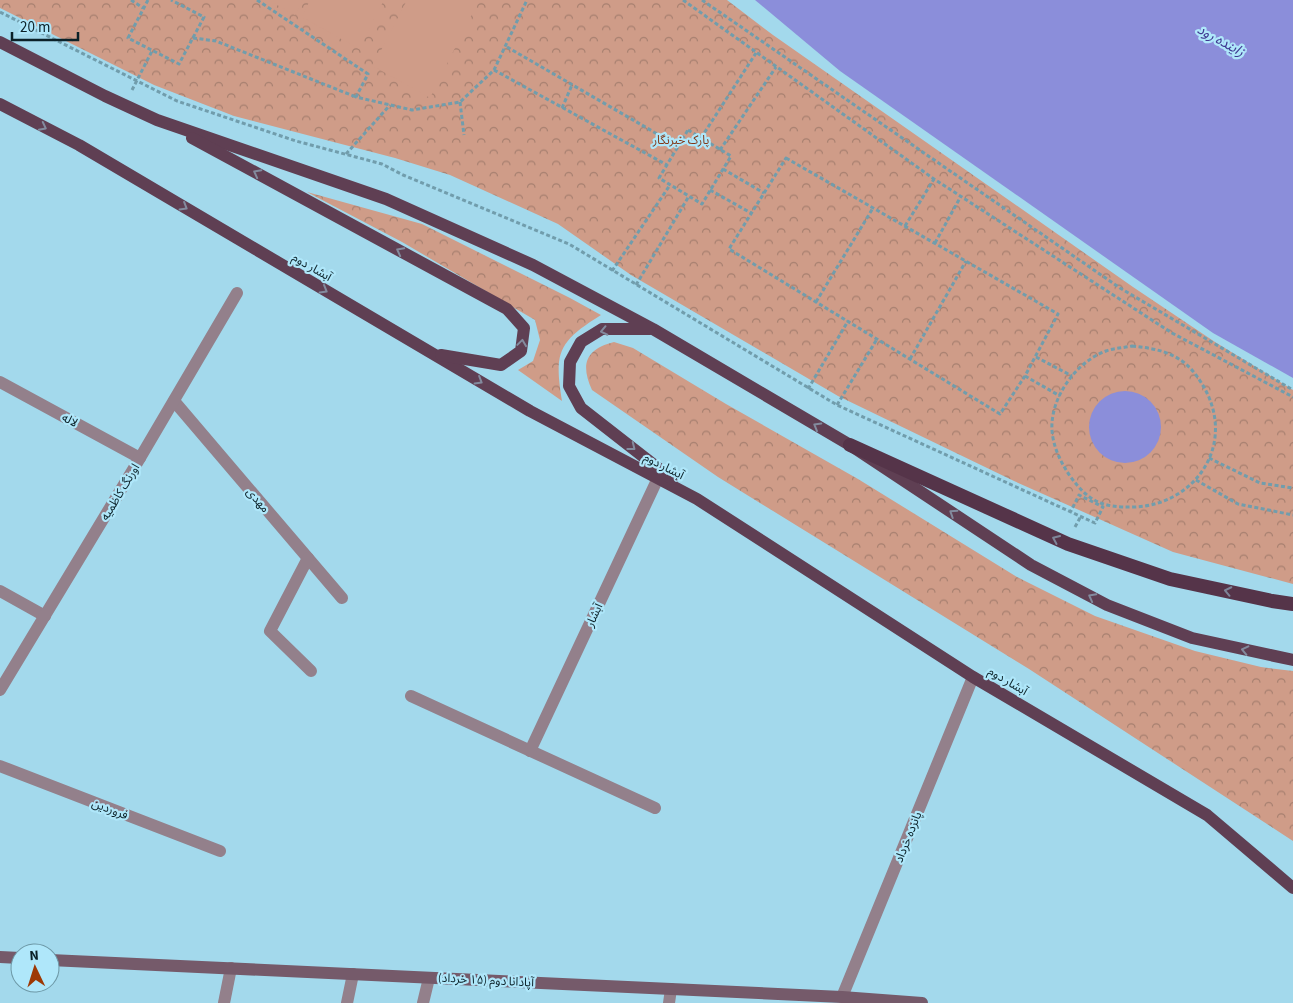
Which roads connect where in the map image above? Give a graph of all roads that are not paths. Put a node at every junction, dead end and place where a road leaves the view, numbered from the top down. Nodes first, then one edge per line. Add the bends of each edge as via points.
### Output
1 (0, 42) edge
2 (0, 104) edge
3 (157, 120) junction
4 (237, 293) dead end
5 (652, 329) junction
6 (434, 354) junction
7 (0, 382) edge
8 (174, 401) junction
9 (850, 445) junction
10 (140, 458) junction
11 (658, 478) junction
12 (697, 499) junction
13 (308, 558) junction
14 (0, 591) edge
15 (342, 598) dead end
16 (1293, 604) edge
17 (45, 616) junction
18 (1293, 660) edge
19 (311, 671) dead end
20 (973, 677) junction
21 (0, 690) edge
22 (411, 696) dead end
23 (530, 751) junction
24 (0, 766) edge
25 (655, 808) dead end
26 (220, 851) dead end
27 (1293, 888) edge
28 (60, 960) edge
29 (231, 968) junction
30 (353, 974) junction
31 (429, 978) junction
32 (671, 989) junction
33 (842, 997) junction
34 (224, 1003) edge
35 (346, 1003) edge
36 (423, 1003) edge
37 (669, 1003) edge
38 (922, 1003) edge

1 - 3 main road
2 -> 6 main road, آبشار دوم via 79,145
3 - 5 main road via 386,199 533,265
6 -> 3 main road via 501,366 521,352 524,328 507,309
4 - 8 street, اورنگ کاظمیه
9 -> 5 main road
5 -> 12 main road via 602,329 581,342 570,362 569,386 581,408
6 -> 11 main road, آبشار دوم via 530,411
7 - 10 street, لاله
8 - 10 street, اورنگ کاظمیه
8 - 13 street, مهدی
16 -> 9 highway via 1170,579 1068,544
18 -> 9 main road via 1192,638 1107,605 1031,565
10 - 17 street, اورنگ کاظمیه
11 - 12 main road, آبشار دوم
11 - 23 street, آبشار
12 - 20 main road, آبشار دوم
13 - 15 street, مهدی
13 - 19 street via 270,631
14 - 17 street
17 - 21 street, اورنگ کاظمیه
20 - 27 main road, آبشار دوم via 1206,816
20 - 33 street, پانزده خرداد
22 - 23 street
23 - 25 street
24 - 26 street, فروردین
28 - 29 main road, آپادانا دوم (۱۵ خرداد)
29 - 30 main road, آپادانا دوم (۱۵ خرداد)
29 - 34 street
30 - 31 main road, آپادانا دوم (۱۵ خرداد)
30 - 35 street
31 - 32 main road, آپادانا دوم (۱۵ خرداد)
31 - 36 street
32 - 33 main road, آپادانا دوم (۱۵ خرداد)
32 - 37 street
33 - 38 main road, آپادانا دوم (۱۵ خرداد)

